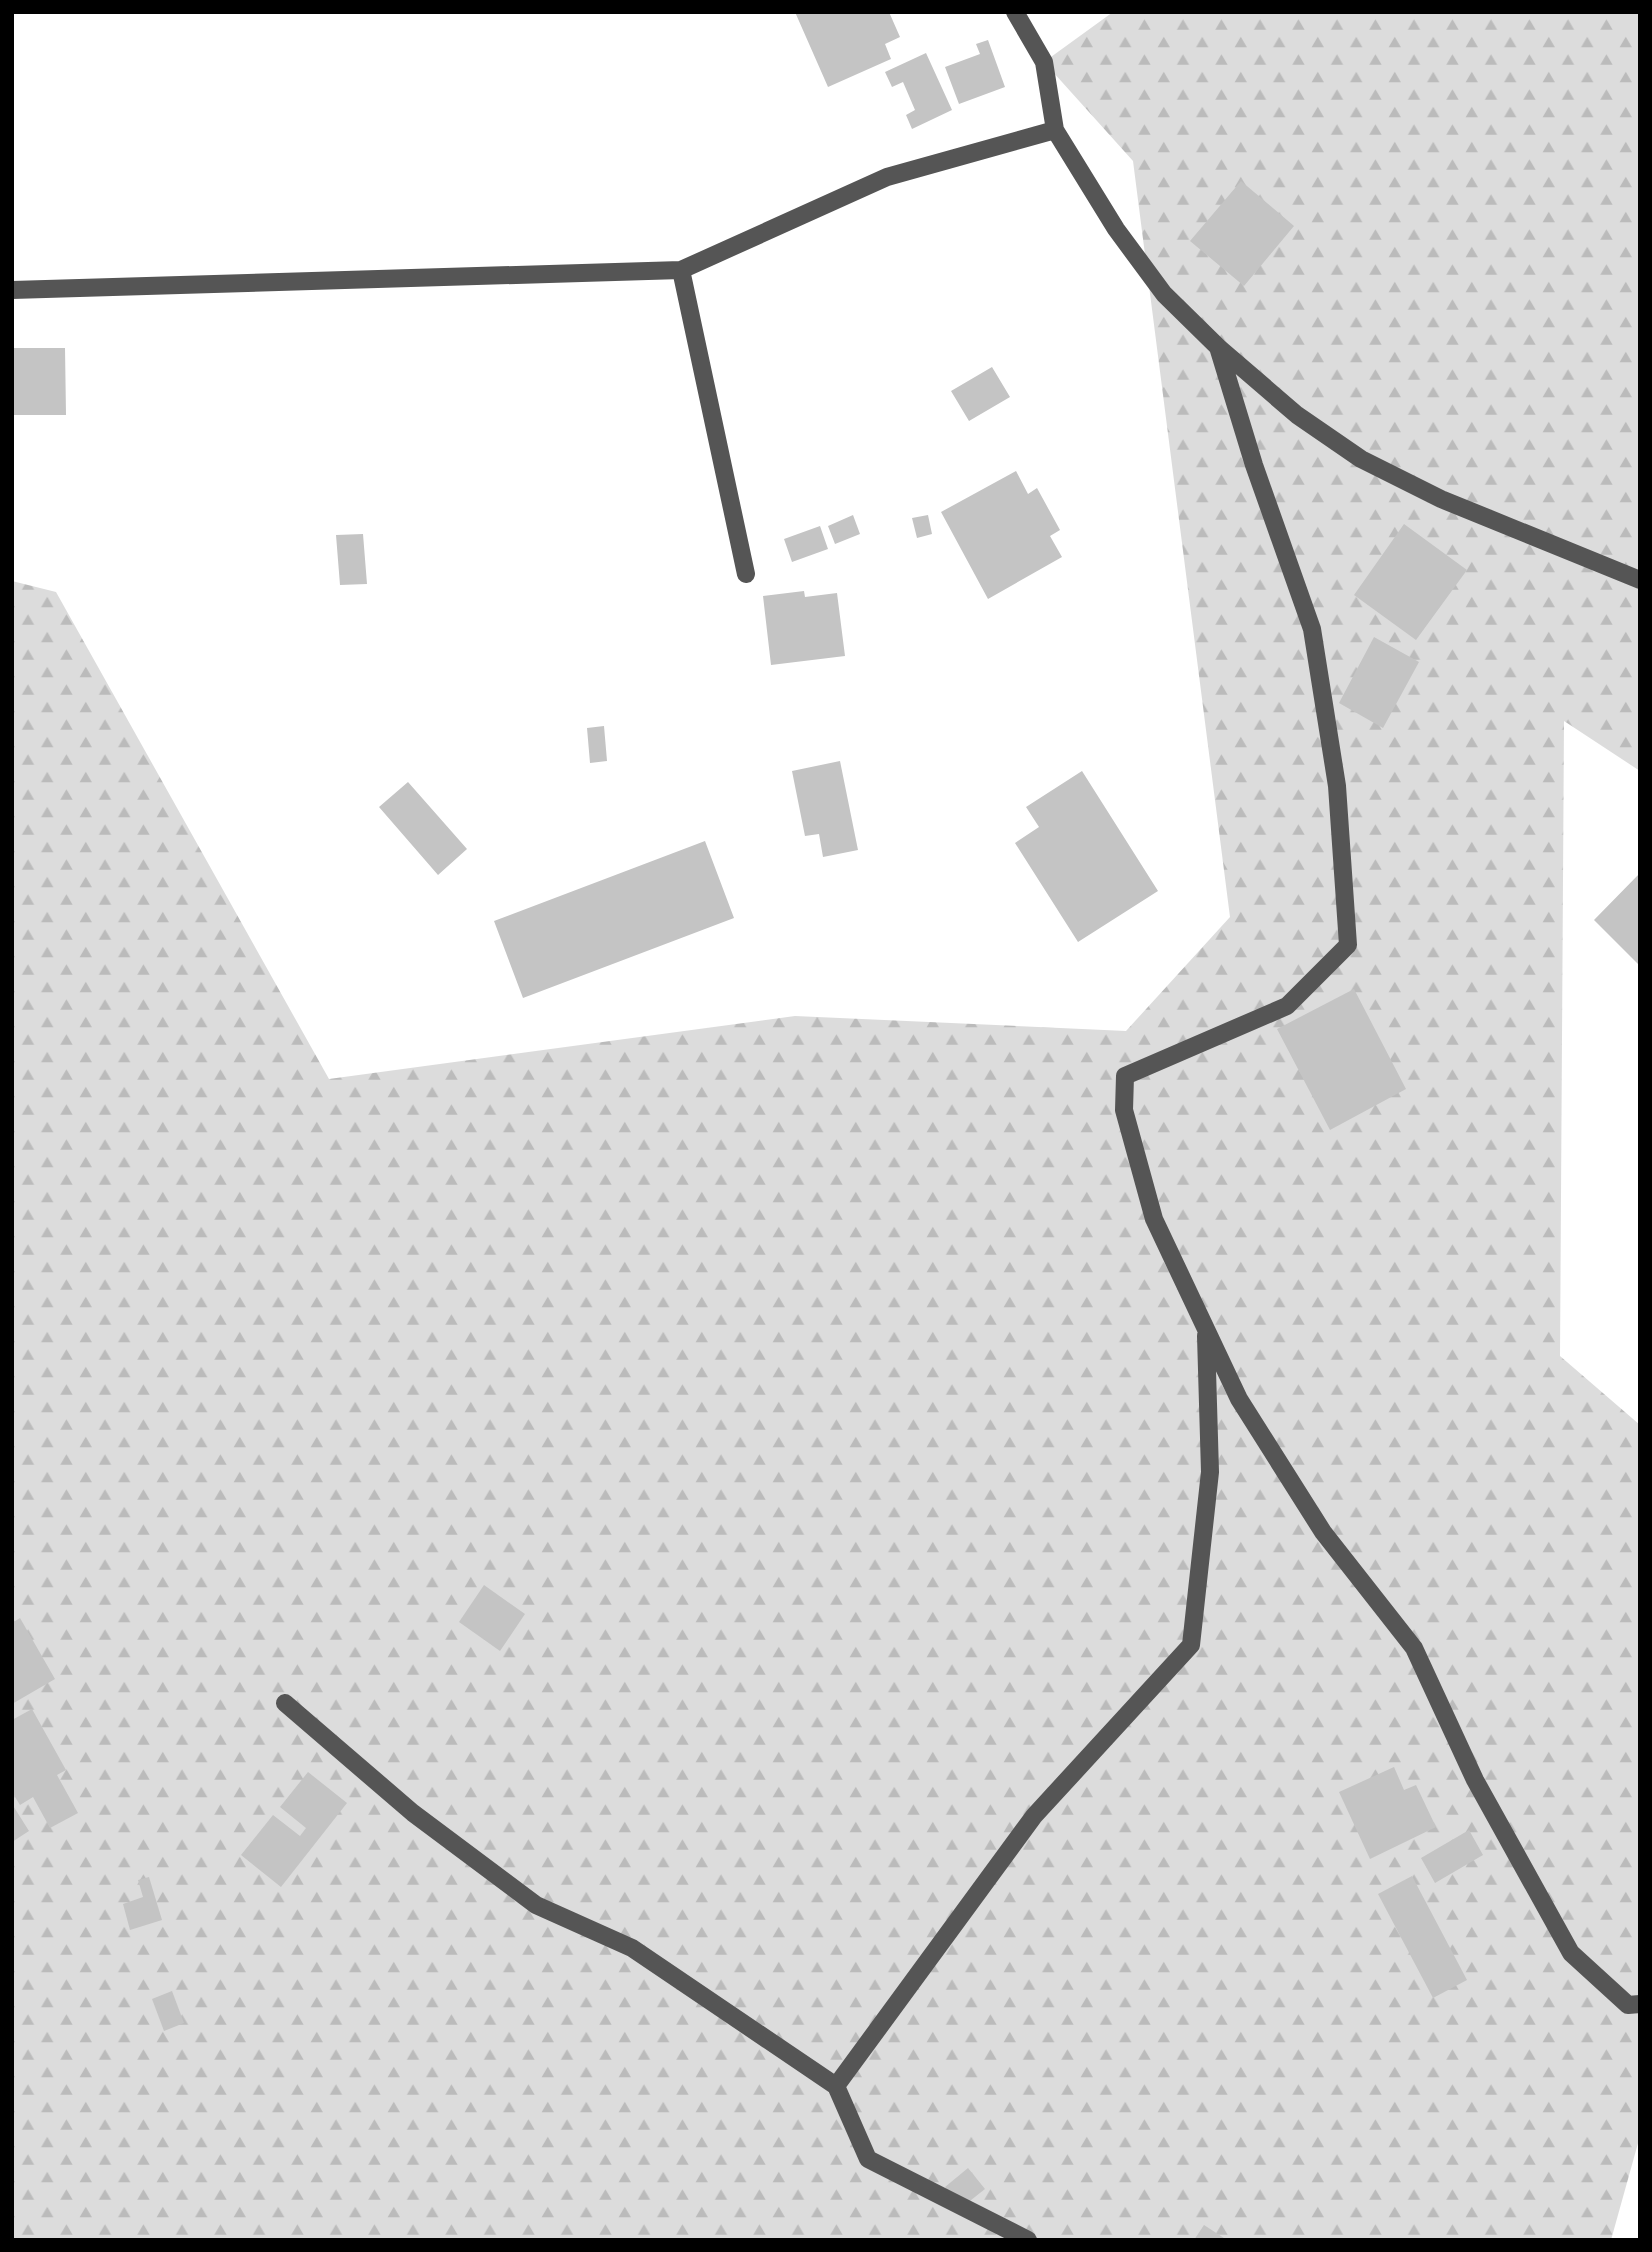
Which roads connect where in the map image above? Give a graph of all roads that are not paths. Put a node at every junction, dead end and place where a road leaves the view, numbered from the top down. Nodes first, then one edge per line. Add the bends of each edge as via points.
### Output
1 (1015, 12) edge
2 (1055, 130) junction
3 (681, 270) junction
4 (12, 290) edge
5 (1217, 347) junction
6 (747, 574) dead end
7 (1640, 580) edge
8 (1205, 1329) junction
9 (285, 1703) dead end
10 (1640, 2004) edge
11 (835, 2086) junction
12 (1028, 2240) edge

1 - 2 street via 1044,62
2 - 3 street via 887,177
2 - 5 street via 1116,229 1164,294
3 - 4 street
3 - 6 street
5 - 7 street via 1297,415 1361,459 1441,499
5 - 8 street via 1312,629 1337,786 1348,945 1287,1006 1125,1076 1124,1110 1154,1219
8 - 10 street via 1238,1399 1324,1532 1414,1648 1475,1780 1571,1953 1628,2005
8 - 11 street via 1210,1472 1191,1645 1034,1816
9 - 11 street via 413,1813 536,1905 632,1948
11 - 12 street via 867,2158

